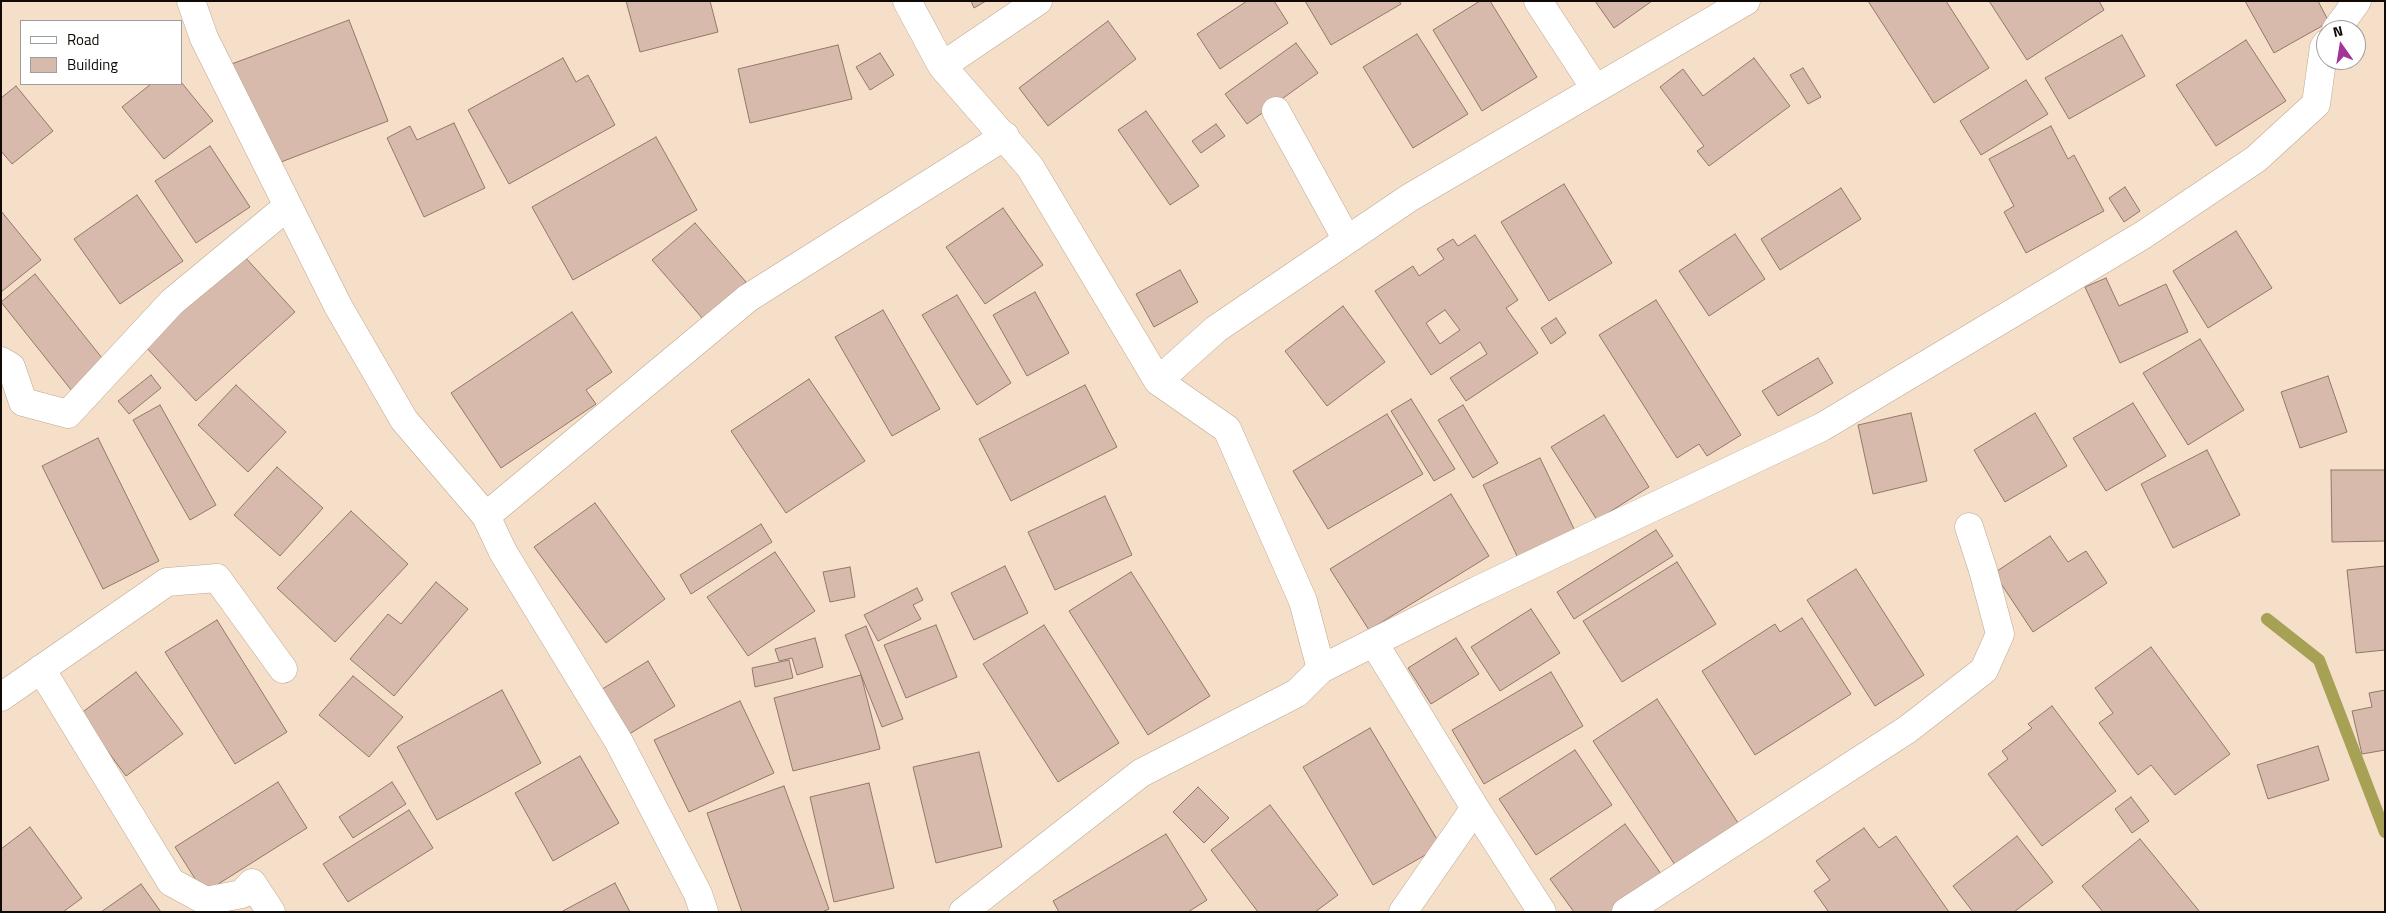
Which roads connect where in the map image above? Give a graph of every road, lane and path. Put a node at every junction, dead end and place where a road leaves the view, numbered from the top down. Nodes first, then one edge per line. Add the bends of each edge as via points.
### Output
1 (191, 1) edge
2 (906, 1) edge
3 (1038, 1) edge
4 (1538, 1) edge
5 (1746, 1) edge
6 (2357, 1) edge
7 (2343, 20) edge
8 (942, 66) junction
9 (2321, 70) edge
10 (1595, 88) junction
11 (1276, 111) dead end
12 (1005, 136) junction
13 (288, 206) junction
14 (1347, 240) junction
15 (1, 361) edge
16 (1158, 380) junction
17 (486, 516) junction
18 (1969, 527) dead end
19 (1374, 643) junction
20 (41, 669) junction
21 (283, 669) dead end
22 (1321, 669) junction
23 (1, 697) edge
24 (1475, 808) junction
25 (271, 912) edge
26 (704, 912) edge
27 (962, 912) edge
28 (1403, 912) edge
29 (1542, 912) edge
30 (1626, 912) edge

1 - 13 street via 204,38
2 - 8 street
3 - 8 street
4 - 10 street
5 - 10 street
6 - 7 street
8 - 12 street
9 - 19 street via 2316,104 2256,158 2143,235 1822,427 1476,591
10 - 14 street via 1409,198
11 - 14 street
12 - 16 street via 1030,167
12 - 17 street via 748,298
13 - 15 street via 172,302 68,414 23,402 11,368
13 - 17 street via 338,306 404,420
14 - 16 street via 1216,329
16 - 22 street via 1226,429 1303,601
17 - 26 street via 503,552 619,742 698,894
18 - 30 street via 2000,634 1984,670 1908,729
19 - 22 street
19 - 24 street
20 - 21 street via 167,582 217,578
20 - 23 street
20 - 25 street via 171,882 206,902 242,894 252,883
22 - 27 street via 1297,693 1141,773
24 - 28 street
24 - 29 street

